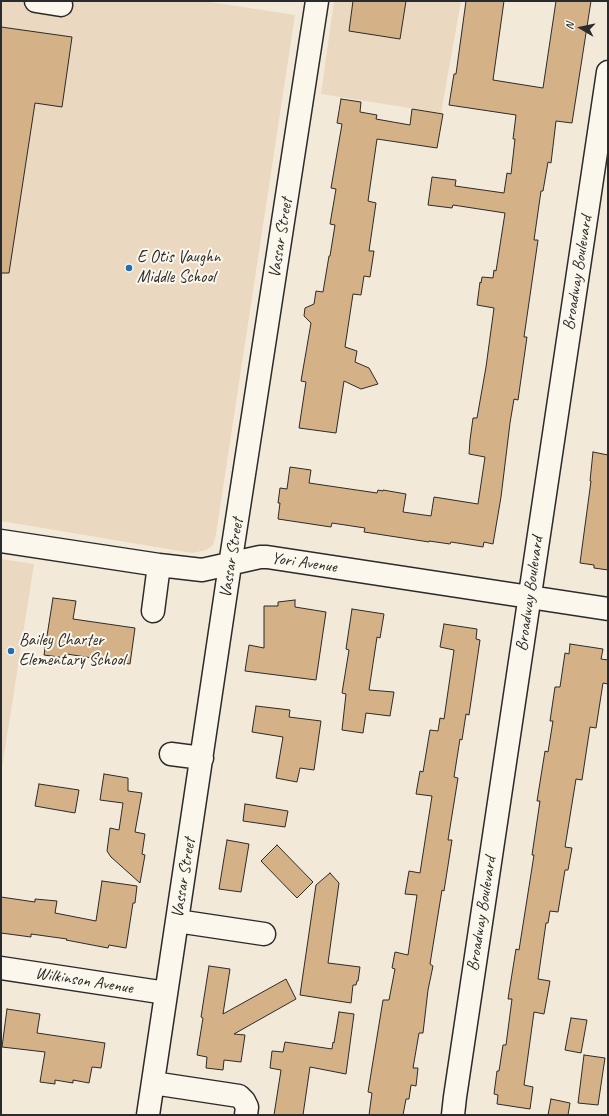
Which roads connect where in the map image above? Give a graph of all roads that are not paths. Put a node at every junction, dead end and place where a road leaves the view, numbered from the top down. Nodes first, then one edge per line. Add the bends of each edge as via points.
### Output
1 (36, 1) edge
2 (317, 1) edge
3 (61, 5) dead end
4 (608, 72) edge
5 (1, 541) edge
6 (159, 565) junction
7 (230, 565) junction
8 (530, 597) junction
9 (608, 609) edge
10 (152, 611) dead end
11 (171, 754) dead end
12 (202, 758) junction
13 (177, 921) junction
14 (264, 934) dead end
15 (1, 968) edge
16 (166, 993) junction
17 (153, 1083) junction
18 (148, 1115) edge
19 (246, 1115) edge
20 (453, 1115) edge

1 - 3 street
2 - 7 street, Vassar Street
4 - 8 street, Broadway Boulevard
5 - 6 street, Yori Avenue
6 - 7 street, Yori Avenue via 202,570
6 - 10 street
7 - 8 street, Yori Avenue via 260,557
7 - 12 street, Vassar Street
8 - 9 street, Yori Avenue
8 - 20 street, Broadway Boulevard
11 - 12 street
12 - 13 street, Vassar Street
13 - 14 street
13 - 16 street, Vassar Street
15 - 16 street, Wilkinson Avenue
16 - 17 street, Vassar Street
17 - 18 street, Vassar Street
17 - 19 street via 239,1096 247,1107

